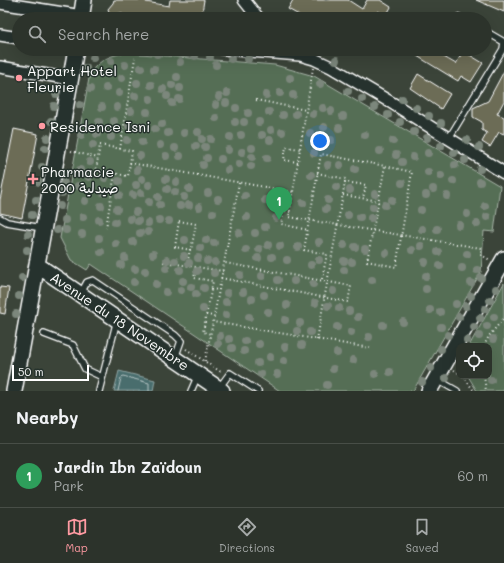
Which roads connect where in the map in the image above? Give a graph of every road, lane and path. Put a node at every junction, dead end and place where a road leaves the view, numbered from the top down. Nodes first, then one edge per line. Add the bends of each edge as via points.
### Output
1 (84, 0) edge
2 (244, 0) edge
3 (0, 3) edge
4 (49, 12) edge
5 (83, 12) edge
6 (253, 12) edge
7 (0, 35) edge
8 (492, 35) edge
9 (12, 37) edge
10 (504, 42) edge
11 (75, 56) edge
12 (307, 56) edge
13 (135, 58) dead end
14 (314, 59) junction
15 (0, 67) edge
16 (71, 79) junction
17 (256, 100) dead end
18 (306, 110) junction
19 (449, 138) junction
20 (300, 148) junction
21 (120, 149) junction
22 (130, 162) junction
23 (298, 162) junction
24 (385, 166) junction
25 (317, 172) junction
26 (115, 173) junction
27 (504, 173) edge
28 (345, 182) junction
29 (239, 183) junction
30 (293, 192) junction
31 (343, 195) junction
32 (363, 198) junction
33 (379, 201) junction
34 (290, 212) junction
35 (0, 218) edge
36 (310, 221) junction
37 (338, 225) junction
38 (44, 228) junction
39 (106, 228) dead end
40 (308, 230) junction
41 (373, 231) junction
42 (401, 236) junction
43 (190, 249) junction
44 (163, 262) dead end
45 (502, 262) edge
46 (225, 263) junction
47 (38, 265) junction
48 (187, 266) junction
49 (196, 267) junction
50 (223, 271) junction
51 (221, 278) junction
52 (322, 279) junction
53 (327, 280) junction
54 (211, 289) junction
55 (219, 290) junction
56 (80, 295) junction
57 (324, 298) junction
58 (206, 315) junction
59 (214, 316) junction
60 (504, 318) edge
61 (117, 320) junction
62 (213, 322) junction
63 (44, 334) dead end
64 (210, 334) junction
65 (317, 340) junction
66 (485, 343) edge
67 (180, 345) junction
68 (370, 348) dead end
69 (175, 359) junction
70 (205, 362) junction
71 (198, 375) junction
72 (227, 376) junction
73 (102, 377) junction
74 (465, 379) edge
75 (484, 379) edge
76 (433, 385) edge
77 (220, 390) edge
78 (455, 390) edge
79 (14, 391) edge
80 (99, 391) edge
81 (191, 391) edge
82 (258, 391) edge
83 (474, 391) edge
84 (486, 391) edge

1 - 5 street
2 - 6 street
3 - 4 street
7 - 9 street
8 - 10 lane
10 - 19 lane via 503,49
11 - 16 street
12 - 14 street
13 - 21 path
14 - 18 path
14 - 19 street
15 - 16 street
16 - 38 street
17 - 18 path
18 - 20 path
19 - 27 street
20 - 23 path
20 - 23 path via 286,147 284,160
21 - 22 path via 132,151
21 - 26 path via 100,145 96,170
22 - 26 path via 128,176
22 - 29 path
23 - 30 path
24 - 25 path via 320,154
24 - 33 path
24 - 42 path via 412,172
25 - 28 path via 346,179
25 - 36 path
26 - 39 path
28 - 31 path
28 - 32 path via 366,185
29 - 30 path
29 - 46 path
30 - 34 path
31 - 32 path
31 - 37 path
32 - 33 path
33 - 41 path
34 - 36 path via 290,216
34 - 40 path via 284,211 282,224
35 - 38 lane via 7,222
36 - 37 path
36 - 40 path
37 - 41 path
37 - 53 path
38 - 47 street
40 - 52 path via 304,250 327,254
41 - 42 path
41 - 42 path via 367,261 396,266
42 - 45 path via 481,248 481,255
43 - 43 path via 196,224 179,221 175,247
43 - 48 path
44 - 48 path
45 - 76 street
46 - 50 path
46 - 52 path
47 - 56 street, Avenue du 18 Novembre
47 - 79 street
48 - 49 path
49 - 50 path
49 - 54 path via 194,278 213,281
50 - 51 path
51 - 55 path
51 - 57 path
52 - 53 path
53 - 57 path
53 - 57 path via 352,286 348,302
54 - 55 path
54 - 58 path
55 - 59 path
56 - 61 street, Avenue du 18 Novembre
56 - 67 lane via 88,282 93,280 175,335 181,341
57 - 65 path
58 - 59 path
58 - 64 path via 203,332
59 - 62 path
60 - 66 path
61 - 69 street, Avenue du 18 Novembre
61 - 73 lane
62 - 64 path
62 - 65 path
63 - 73 lane via 73,345 85,369
64 - 70 path
65 - 68 path
67 - 69 lane
67 - 70 path
69 - 71 street, Avenue du 18 Novembre
70 - 72 path
71 - 77 street, Avenue du 18 Novembre
71 - 81 lane
72 - 77 lane
72 - 82 lane via 231,374
73 - 80 lane
74 - 83 path
75 - 84 path
76 - 78 lane

